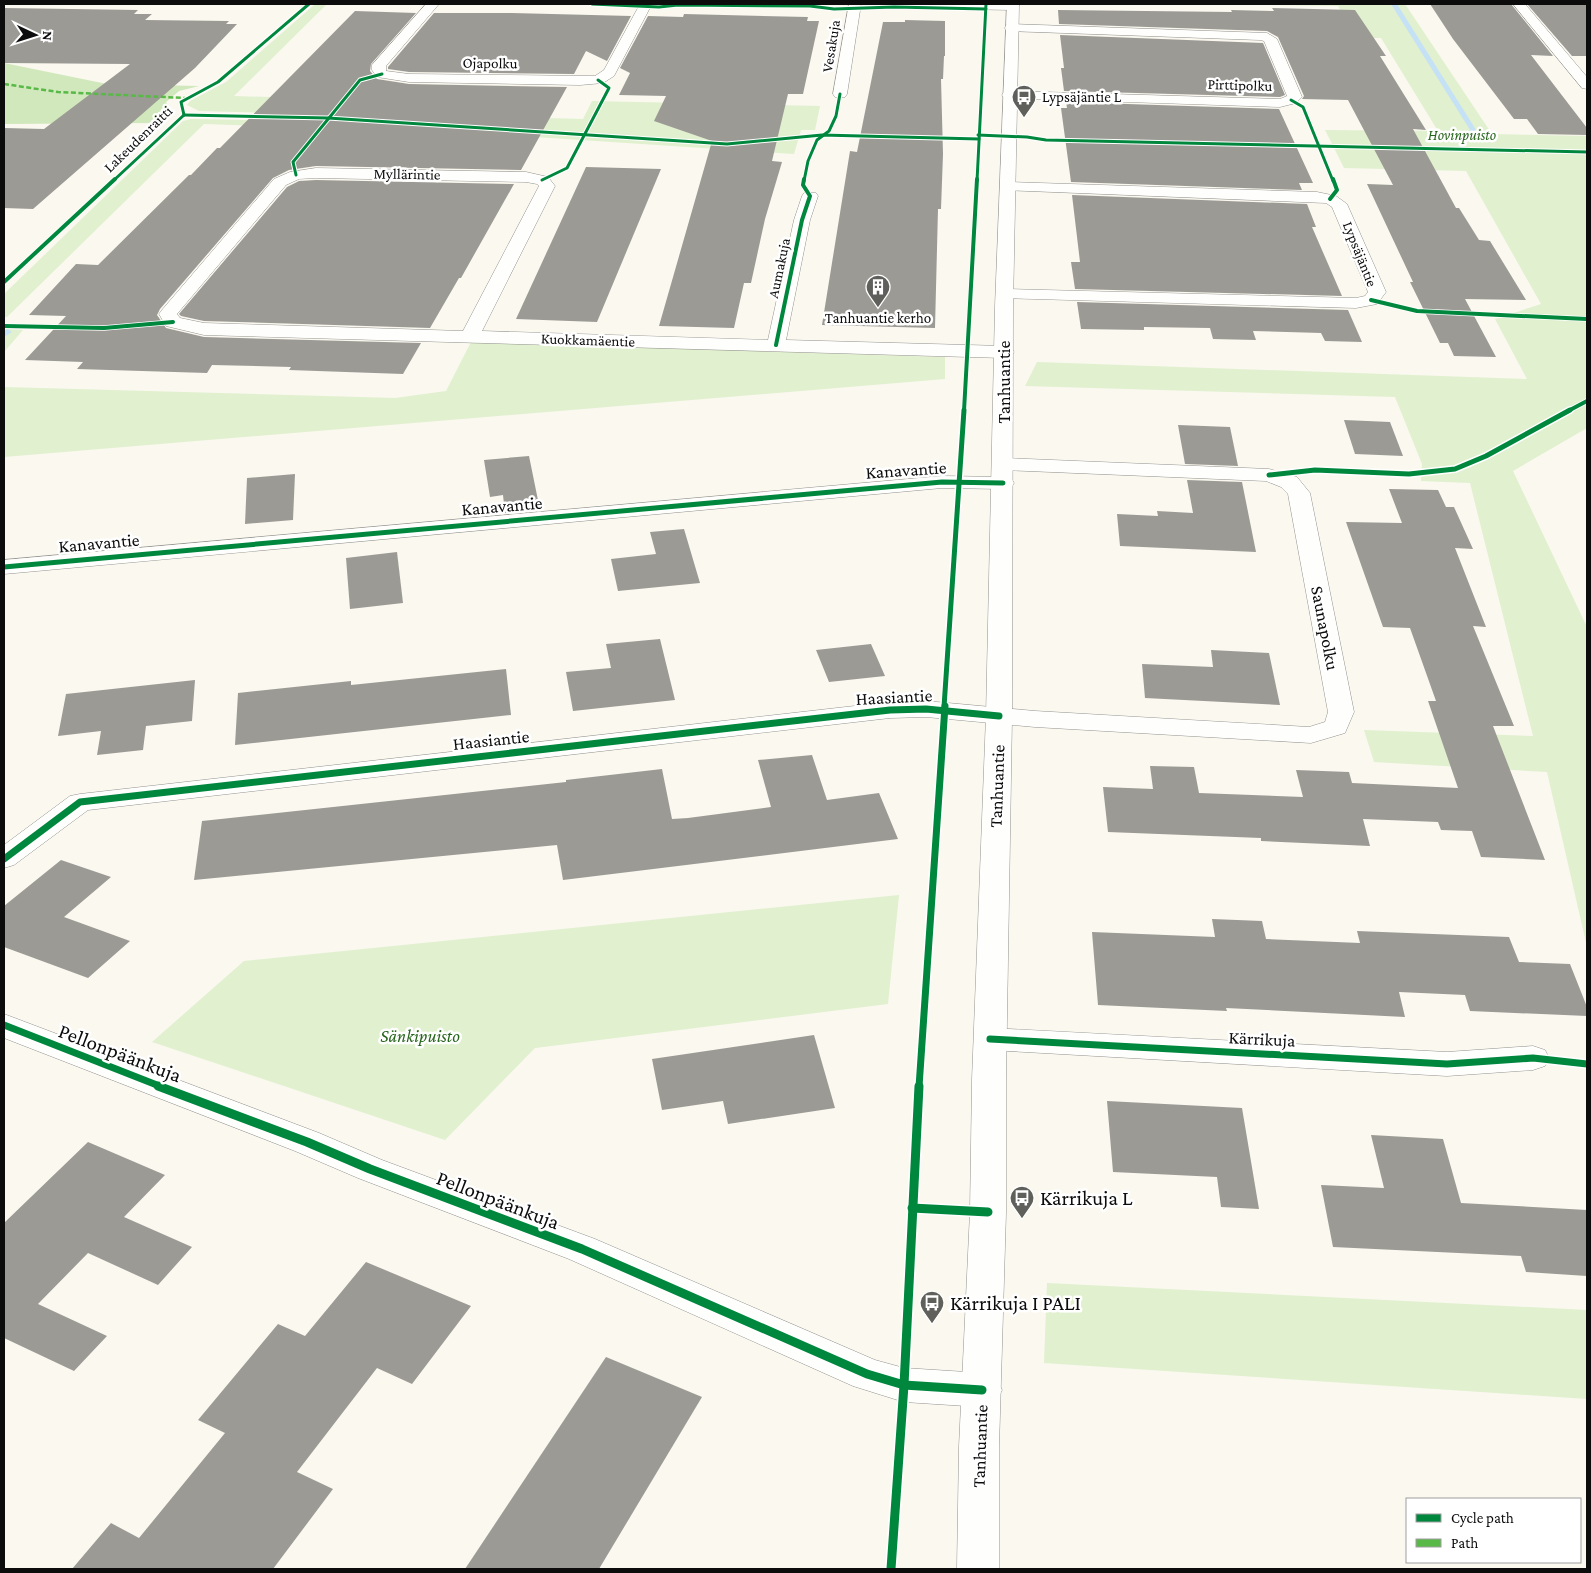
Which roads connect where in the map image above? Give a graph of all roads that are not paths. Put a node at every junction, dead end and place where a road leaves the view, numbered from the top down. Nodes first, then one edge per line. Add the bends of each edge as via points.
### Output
1 (433, 4) edge
2 (646, 4) edge
3 (855, 4) edge
4 (901, 4) edge
5 (1519, 4) edge
6 (1012, 12) edge
7 (1587, 85) edge
8 (840, 94) dead end
9 (1009, 95) junction
10 (1008, 187) junction
11 (810, 196) dead end
12 (1005, 294) junction
13 (173, 322) joint
14 (470, 336) junction
15 (776, 345) junction
16 (1004, 352) junction
17 (1003, 474) junction
18 (4, 567) edge
19 (999, 716) junction
20 (4, 859) edge
21 (4, 1025) edge
22 (990, 1039) junction
23 (1533, 1058) dead end
24 (982, 1390) junction
25 (978, 1569) edge

1 - 2 street, Ojapolku via 379,65 382,74 408,78 598,80 609,73
3 - 8 street, Vesakuja
4 - 6 street
5 - 7 street
6 - 9 street, Tanhuantie
6 - 9 street, Pirttipolku via 1262,36 1270,39 1294,96 1280,103
9 - 10 street, Tanhuantie
10 - 12 street, Tanhuantie
10 - 12 street, Lypsäjäntie via 1330,199 1339,204 1377,292 1371,300 1356,304
11 - 15 street, Aumakuja
12 - 16 street, Tanhuantie
13 - 14 street, Kuokkamäentie via 204,329
13 - 14 street, Myllärintie via 168,314 280,182 296,175 316,172 542,180 547,186
14 - 15 street, Kuokkamäentie
15 - 16 street, Kuokkamäentie
16 - 17 street, Tanhuantie
17 - 18 street, Kanavantie
17 - 19 street, Tanhuantie
17 - 19 street, Saunapolku via 1269,475 1289,482 1299,493 1341,712 1336,726 1311,735
19 - 20 street, Haasiantie via 926,709 890,710 80,802
19 - 22 street, Tanhuantie
21 - 24 street, Pellonpäänkuja via 582,1250 867,1374 904,1385
22 - 23 street, Kärrikuja via 1447,1064
22 - 24 street, Tanhuantie
24 - 25 street, Tanhuantie

